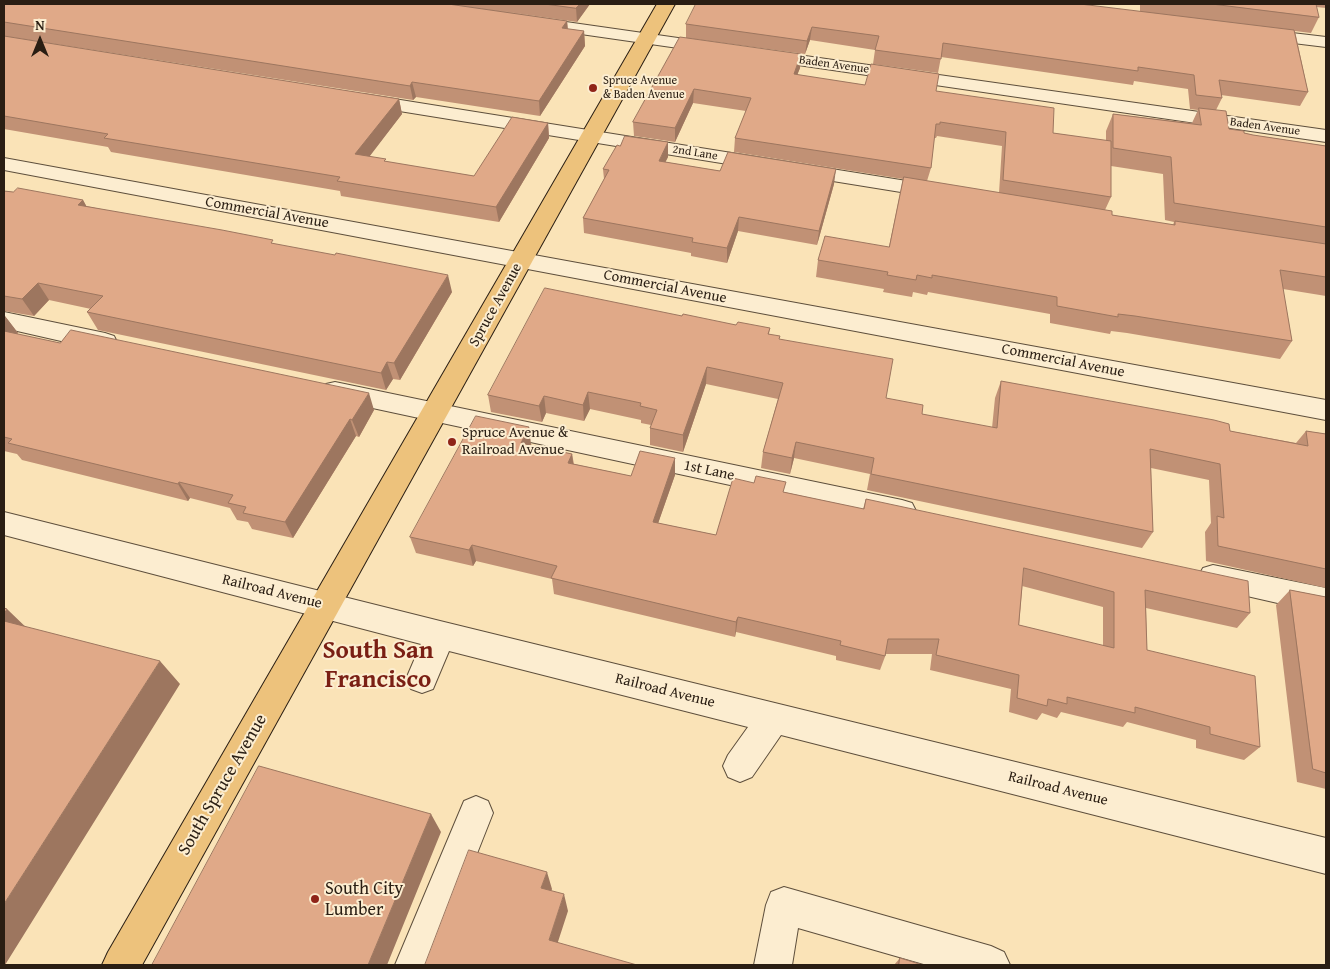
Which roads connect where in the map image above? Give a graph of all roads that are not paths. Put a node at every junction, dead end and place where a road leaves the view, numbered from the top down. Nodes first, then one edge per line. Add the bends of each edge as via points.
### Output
1 (666, 4) edge
2 (593, 11) dead end
3 (514, 20) edge
4 (580, 29) junction
5 (1246, 32) edge
6 (646, 39) junction
7 (1326, 42) edge
8 (346, 97) edge
9 (591, 136) junction
10 (1326, 136) edge
11 (4, 164) edge
12 (956, 195) edge
13 (521, 260) junction
14 (4, 320) edge
15 (128, 347) edge
16 (310, 386) edge
17 (1326, 410) edge
18 (435, 412) junction
19 (929, 517) edge
20 (4, 523) edge
21 (1191, 572) edge
22 (1326, 601) edge
23 (325, 606) junction
24 (440, 635) junction
25 (422, 680) dead end
26 (774, 718) junction
27 (740, 766) dead end
28 (476, 813) dead end
29 (1326, 856) edge
30 (121, 965) edge
31 (414, 965) edge
32 (773, 965) edge
33 (991, 965) edge

1 - 6 main road, Spruce Avenue
2 - 4 street
3 - 4 street, Baden Avenue
4 - 6 street, Baden Avenue
5 - 7 street via 1265,29
6 - 9 main road, Spruce Avenue
6 - 10 street, Baden Avenue
8 - 9 street, 2nd Lane
9 - 12 street, 2nd Lane via 704,148
9 - 13 main road, Spruce Avenue
11 - 13 street, Commercial Avenue
13 - 17 street, Commercial Avenue
13 - 18 main road, Spruce Avenue
14 - 15 street
16 - 18 street, 1st Lane
18 - 19 street, 1st Lane
18 - 23 main road, Spruce Avenue
20 - 23 street, Railroad Avenue
21 - 22 street
23 - 24 street, Railroad Avenue
23 - 30 main road, South Spruce Avenue
24 - 25 street
24 - 26 street, Railroad Avenue
26 - 27 street
26 - 29 street, Railroad Avenue
28 - 31 street
32 - 33 street via 784,905

